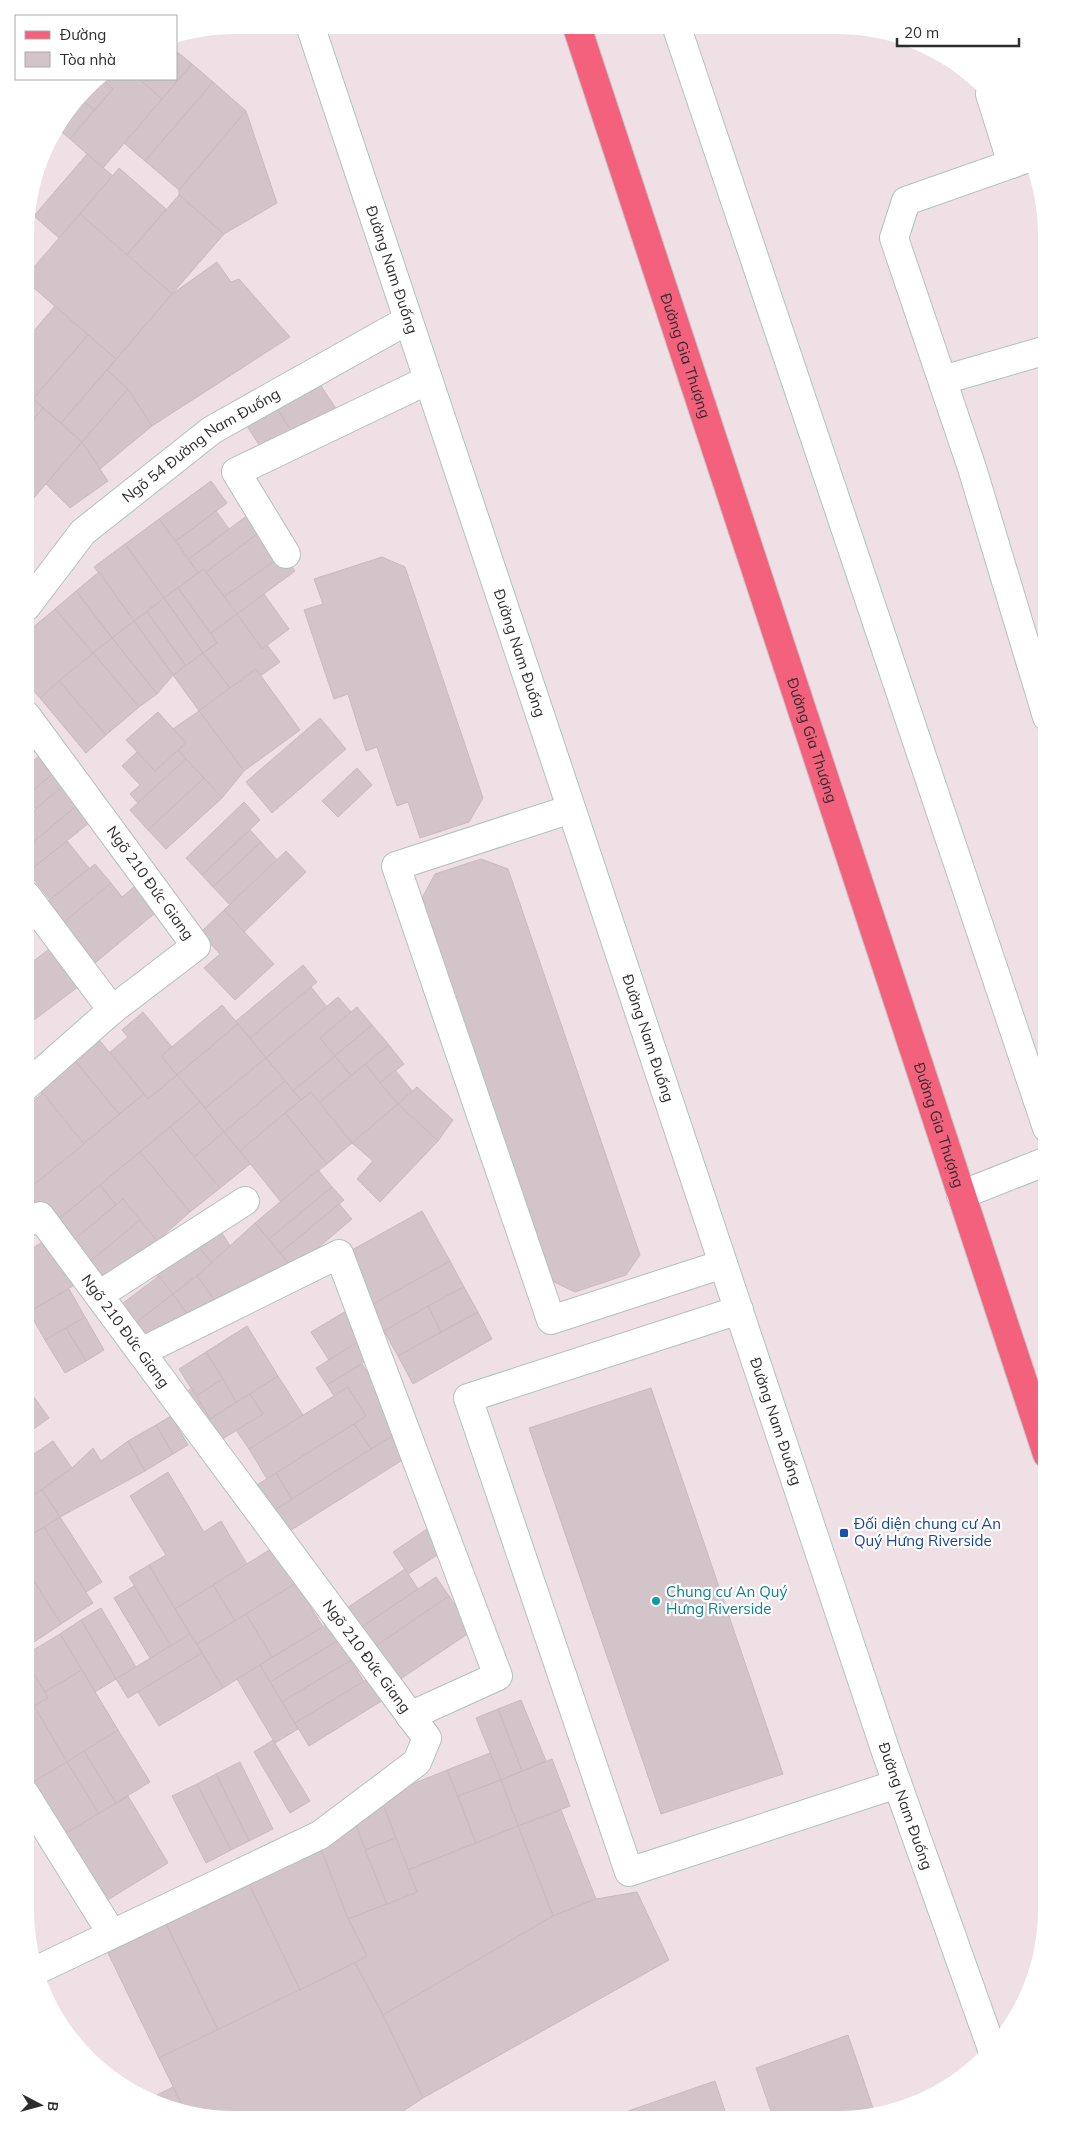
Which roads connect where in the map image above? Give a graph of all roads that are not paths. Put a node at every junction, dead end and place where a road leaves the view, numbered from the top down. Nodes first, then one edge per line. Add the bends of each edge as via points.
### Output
1 (313, 34) edge
2 (579, 34) edge
3 (679, 34) edge
4 (1002, 120) edge
5 (1021, 161) edge
6 (408, 320) junction
7 (1038, 353) edge
8 (428, 380) junction
9 (943, 380) junction
10 (286, 554) dead end
11 (34, 596) edge
12 (1038, 688) edge
13 (34, 735) edge
14 (571, 809) junction
15 (34, 907) edge
16 (112, 1010) junction
17 (34, 1079) edge
18 (1038, 1101) edge
19 (1038, 1165) edge
20 (961, 1195) junction
21 (245, 1201) dead end
22 (34, 1219) edge
23 (723, 1264) junction
24 (99, 1295) junction
25 (739, 1310) junction
26 (141, 1352) junction
27 (1038, 1427) edge
28 (410, 1716) junction
29 (897, 1784) junction
30 (34, 1808) edge
31 (112, 1934) junction
32 (42, 1968) edge
33 (989, 2042) edge

1 - 6 street, Đường Nam Đuống
2 - 20 main road, Đường Gia Thượng
3 - 18 street
4 - 5 street
5 - 9 street via 906,201 894,238
6 - 8 street, Đường Nam Đuống
6 - 11 street, Ngõ 54 Đường Nam Đuống via 212,430 83,532
7 - 9 street
8 - 10 street via 236,472
8 - 14 street, Đường Nam Đuống
9 - 12 street
13 - 16 street, Ngõ 210 Đức Giang via 196,946
14 - 23 street, Đường Nam Đuống
14 - 23 street via 396,866 551,1320
15 - 16 street
16 - 17 street, Ngõ 210 Đức Giang
19 - 20 street
20 - 27 main road, Đường Gia Thượng
21 - 24 street
22 - 24 street, Ngõ 210 Đức Giang via 40,1216
23 - 25 street, Đường Nam Đuống
24 - 26 street, Ngõ 210 Đức Giang
25 - 29 street, Đường Nam Đuống
25 - 29 street via 468,1398 471,1408 629,1872
26 - 28 street, Ngõ 210 Đức Giang
26 - 28 street via 339,1254 498,1676
28 - 31 street, Ngõ 210 Đức Giang via 427,1738 417,1762 320,1835
29 - 33 street, Đường Nam Đuống
30 - 31 street
31 - 32 street, Ngõ 210 Đức Giang

